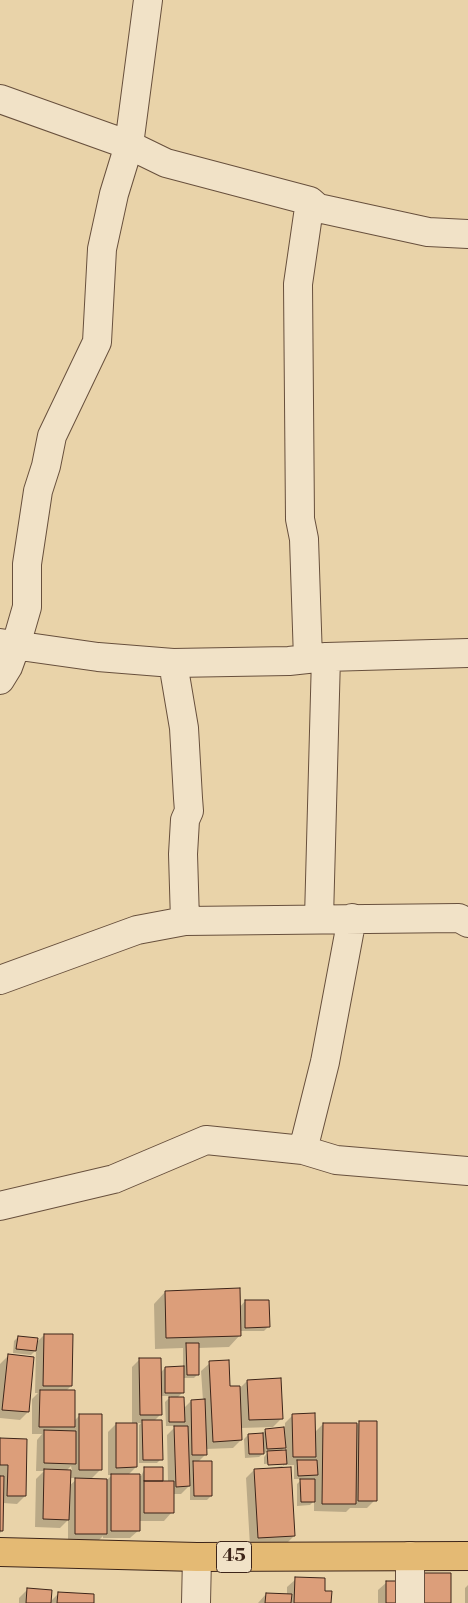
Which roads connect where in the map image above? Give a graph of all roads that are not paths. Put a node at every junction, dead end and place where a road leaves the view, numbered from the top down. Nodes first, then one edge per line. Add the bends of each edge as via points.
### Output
1 (148, 0) edge
2 (0, 99) edge
3 (129, 145) junction
4 (310, 201) junction
5 (468, 234) edge
6 (8, 644) edge
7 (468, 653) edge
8 (317, 658) junction
9 (173, 663) junction
10 (0, 680) edge
11 (319, 918) junction
12 (352, 918) junction
13 (185, 921) junction
14 (468, 923) edge
15 (0, 980) edge
16 (303, 1150) junction
17 (468, 1171) edge
18 (0, 1206) edge
19 (0, 1552) edge
20 (410, 1556) junction
21 (468, 1556) edge
22 (197, 1557) junction
23 (196, 1603) edge
24 (410, 1603) edge

1 - 3 street
2 - 3 street
3 - 4 street via 166,163
3 - 6 street via 102,248 97,342 52,436 38,492 26,607
4 - 5 street via 318,208 428,232
4 - 8 street via 298,284 300,520
6 - 9 street via 98,657
6 - 10 street via 8,668
7 - 8 street
8 - 9 street
8 - 11 street
9 - 13 street via 184,728 188,798 183,854
11 - 12 street
11 - 13 street
12 - 14 street via 459,918
12 - 16 street via 325,1062
13 - 15 street via 137,930
16 - 17 street via 336,1160
16 - 18 street via 206,1140 114,1179
19 - 22 main road, 45
20 - 21 main road, 45
20 - 22 main road, 45
20 - 24 street
22 - 23 street

